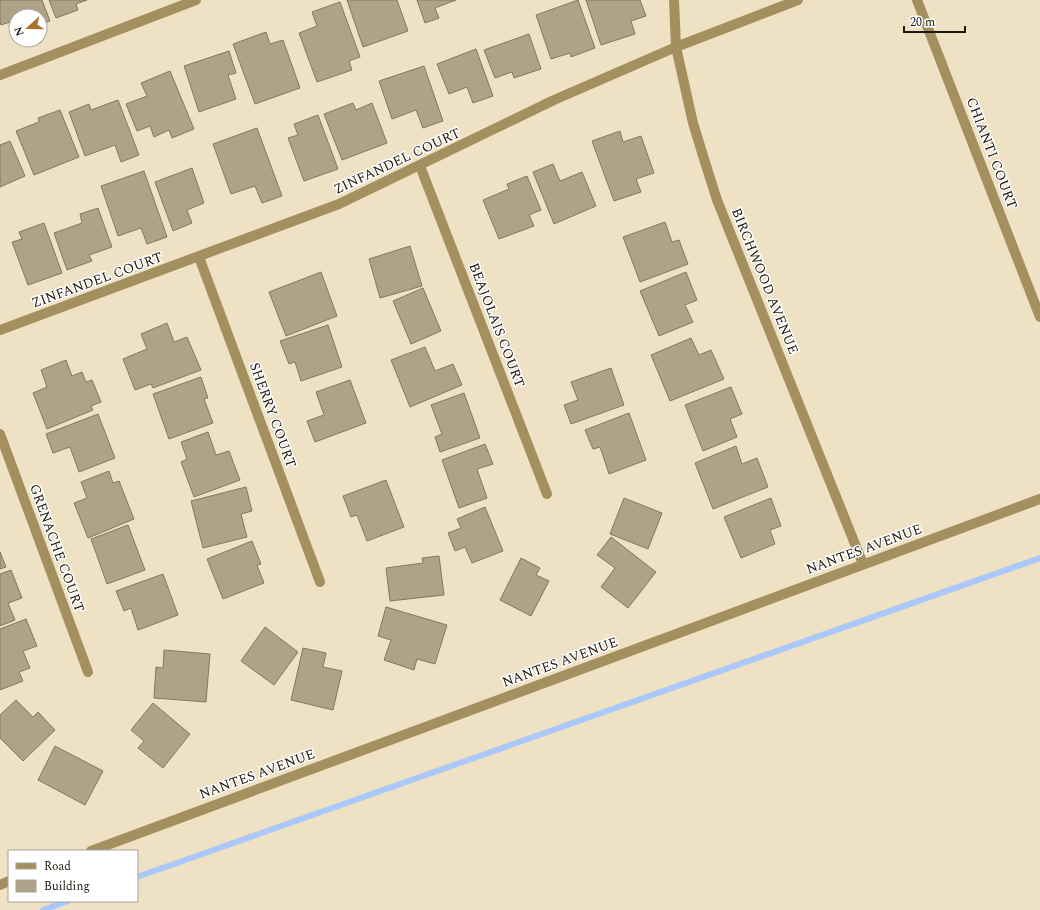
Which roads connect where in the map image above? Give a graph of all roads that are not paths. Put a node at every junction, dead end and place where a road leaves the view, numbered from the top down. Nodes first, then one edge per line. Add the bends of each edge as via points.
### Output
1 (196, 0) edge
2 (674, 0) edge
3 (798, 0) edge
4 (917, 0) edge
5 (676, 47) junction
6 (0, 75) edge
7 (420, 166) junction
8 (199, 257) junction
9 (1040, 317) edge
10 (0, 330) edge
11 (0, 434) edge
12 (547, 494) dead end
13 (1040, 499) edge
14 (863, 564) junction
15 (320, 582) dead end
16 (88, 672) dead end
17 (94, 850) edge

1 - 6 street
2 - 5 street, BIRCHWOOD AVENUE
3 - 5 street, ZINFANDEL COURT
4 - 9 street, CHIANTI COURT
5 - 7 street, ZINFANDEL COURT via 554,100
5 - 14 street, BIRCHWOOD AVENUE via 693,122 717,200
7 - 8 street, ZINFANDEL COURT via 339,204
7 - 12 street, BEAJOLAIS COURT
8 - 10 street, ZINFANDEL COURT
8 - 15 street, SHERRY COURT
11 - 16 street, GRENACHE COURT
13 - 14 street, NANTES AVENUE
14 - 17 street, NANTES AVENUE

